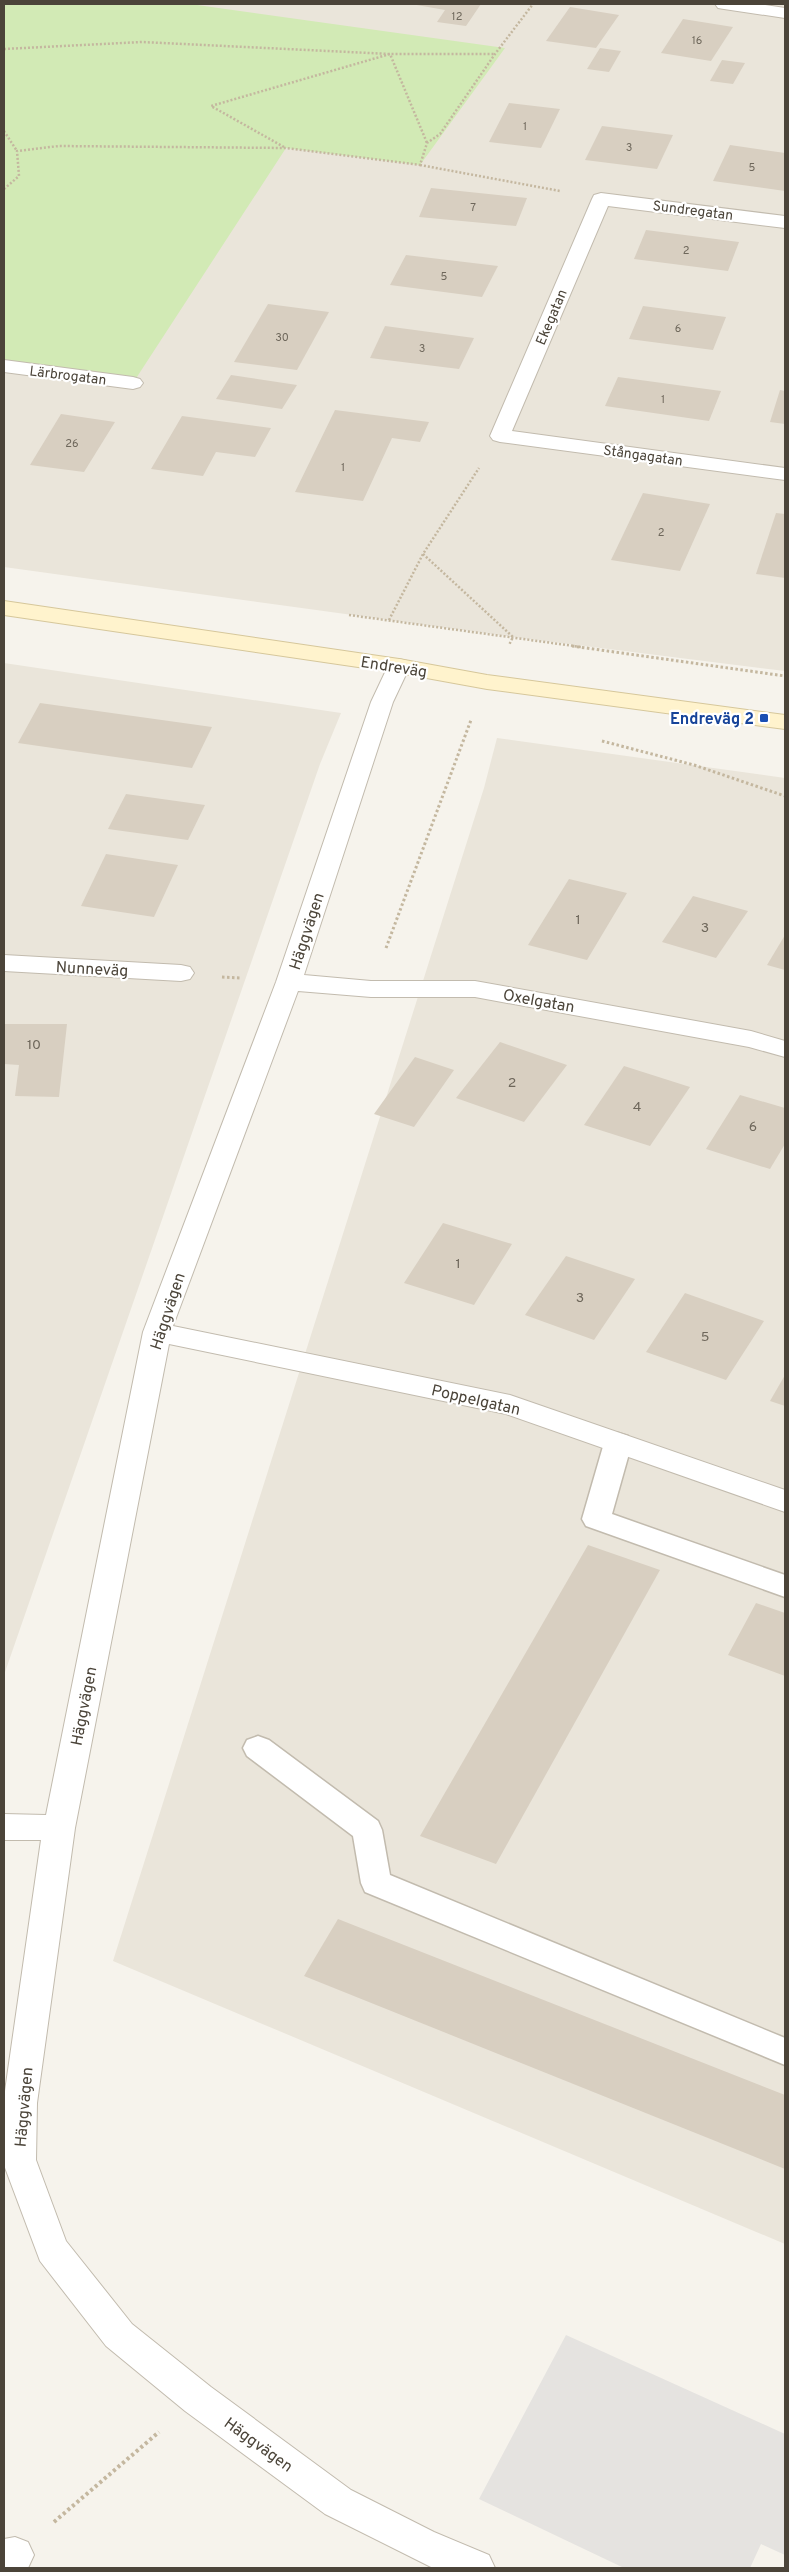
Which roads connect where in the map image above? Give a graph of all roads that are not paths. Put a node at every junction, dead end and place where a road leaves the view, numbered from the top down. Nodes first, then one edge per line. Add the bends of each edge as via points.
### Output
1 (724, 4) edge
2 (785, 13) edge
3 (601, 199) joint
4 (785, 222) edge
5 (4, 366) edge
6 (132, 383) dead end
7 (500, 436) joint
8 (785, 474) edge
9 (4, 608) edge
10 (399, 666) junction
11 (785, 722) edge
12 (4, 963) edge
13 (181, 973) road end
14 (289, 982) junction
15 (785, 1049) edge
16 (157, 1332) junction
17 (618, 1443) junction
18 (785, 1501) edge
19 (785, 1586) edge
20 (258, 1748) dead end
21 (4, 1827) edge
22 (59, 1828) junction
23 (785, 2052) edge
24 (476, 2568) edge

1 - 2 street
3 - 4 street, Sundregatan
3 - 7 street, Ekegatan
5 - 6 street, Lärbrogatan
7 - 8 street, Stångagatan
9 - 10 main road, Endreväg
10 - 11 main road, Endreväg via 487,682
10 - 14 street, Häggvägen via 382,702
12 - 13 street, Nunneväg
14 - 15 street, Oxelgatan via 371,989 475,989 751,1039
14 - 16 street, Häggvägen
16 - 17 street, Poppelgatan via 510,1405
16 - 22 street, Häggvägen
17 - 18 street, Poppelgatan
17 - 19 lane via 596,1519
20 - 23 lane via 367,1830 376,1883
21 - 22 street
22 - 24 street, Häggvägen via 20,2103 19,2160 52,2250 118,2335 198,2399 338,2502 421,2545

